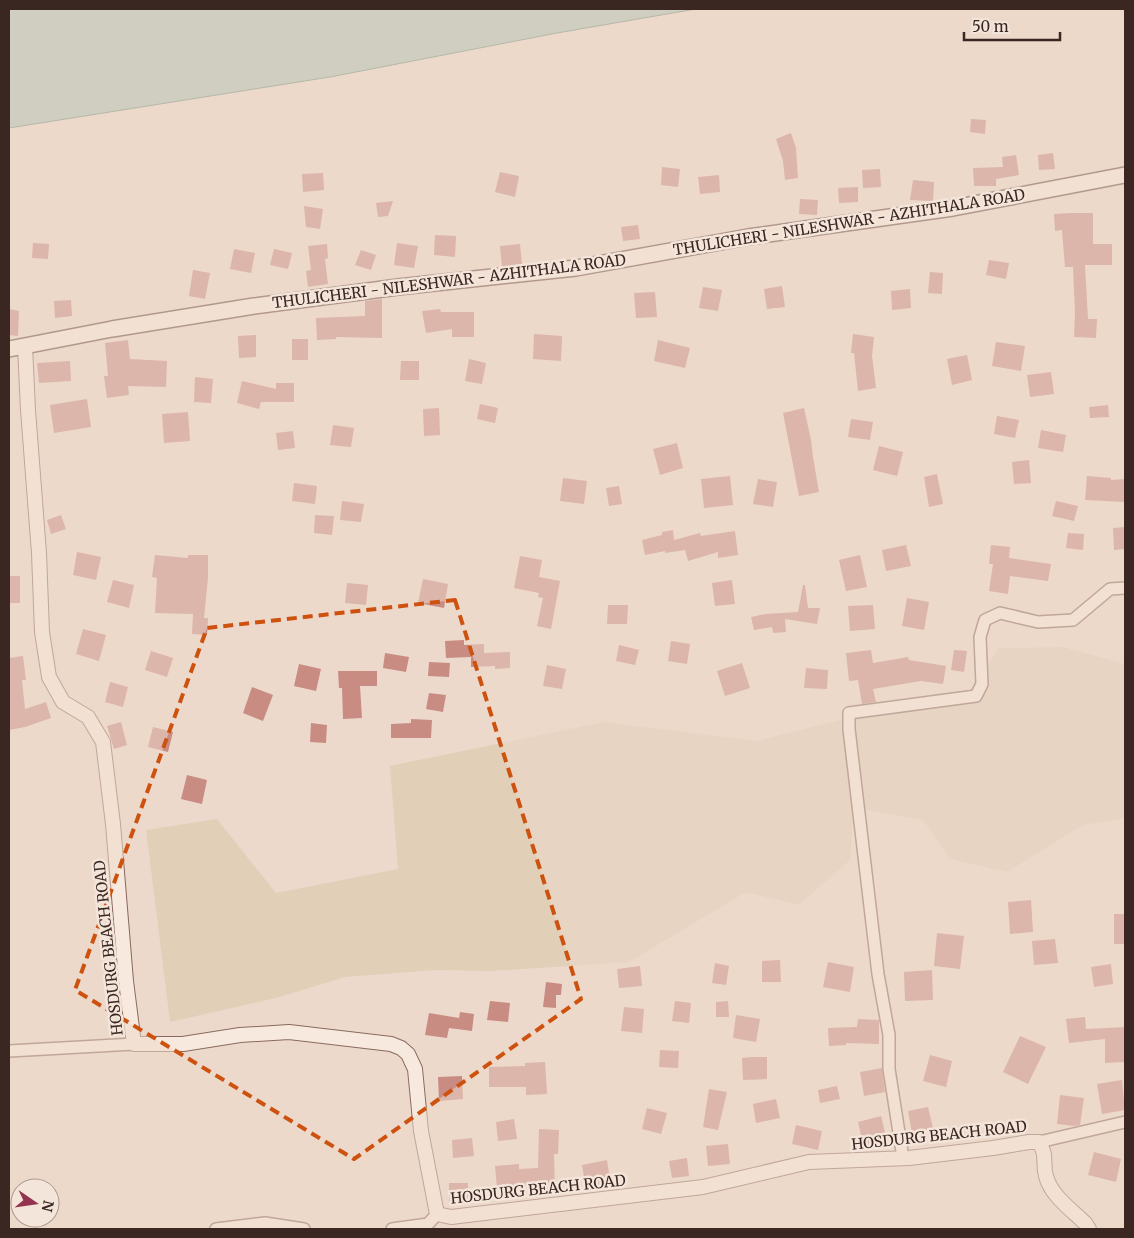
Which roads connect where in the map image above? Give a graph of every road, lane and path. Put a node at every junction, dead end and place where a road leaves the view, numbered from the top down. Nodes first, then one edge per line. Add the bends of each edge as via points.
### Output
1 (1125, 175) edge
2 (25, 346) junction
3 (9, 349) edge
4 (1125, 588) edge
5 (134, 1044) junction
6 (9, 1052) edge
7 (1125, 1122) edge
8 (1039, 1142) junction
9 (903, 1158) junction
10 (436, 1214) junction
11 (216, 1229) edge
12 (304, 1229) edge
13 (392, 1229) edge
14 (1089, 1229) edge

1 - 2 main road, THULICHERI - NILESHWAR - AZHITHALA ROAD via 953,208 748,237 576,268 398,286 254,306
2 - 3 main road, THULICHERI - NILESHWAR - AZHITHALA ROAD
2 - 5 street, HOSDURG BEACH ROAD via 42,632 49,677 63,702 88,717 104,742
4 - 9 street via 1110,589 1073,620 1038,622 1000,614 985,620 980,637 982,684 976,696 849,713 862,850
5 - 6 street
5 - 10 street, HOSDURG BEACH ROAD via 183,1044 240,1035 290,1032 391,1044 401,1048 415,1069 421,1131
7 - 8 street
8 - 9 street, HOSDURG BEACH ROAD
8 - 14 street, HOSDURG BEACH ROAD via 1045,1151 1045,1175 1050,1189
9 - 10 street, HOSDURG BEACH ROAD via 809,1162 703,1187 451,1217
10 - 13 street via 428,1224
11 - 12 street via 266,1223

